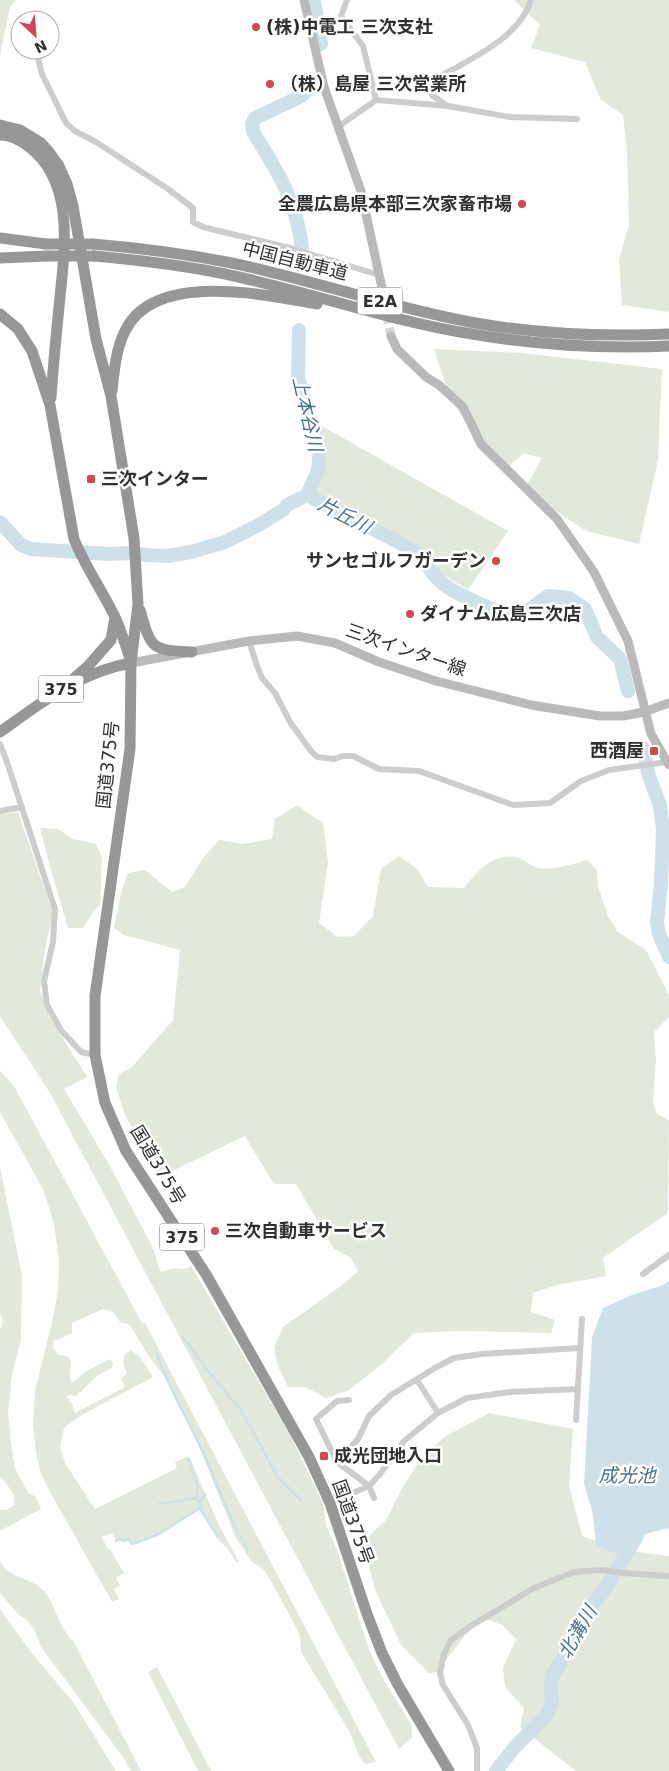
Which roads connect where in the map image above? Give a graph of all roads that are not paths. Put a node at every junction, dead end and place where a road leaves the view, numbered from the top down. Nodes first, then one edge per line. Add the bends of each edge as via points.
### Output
1 (304, 0) edge
2 (347, 0) edge
3 (531, 0) edge
4 (38, 60) edge
5 (376, 100) junction
6 (448, 106) junction
7 (577, 119) dead end
8 (0, 125) edge
9 (338, 127) junction
10 (0, 135) edge
11 (0, 238) edge
12 (0, 246) edge
13 (47, 250) junction
14 (93, 250) junction
15 (0, 258) edge
16 (379, 275) junction
17 (382, 288) tunnel mouth
18 (0, 314) edge
19 (471, 334) junction
20 (669, 334) edge
21 (391, 336) tunnel mouth
22 (669, 346) edge
23 (111, 396) junction
24 (50, 405) junction
25 (138, 604) junction
26 (115, 617) junction
27 (249, 641) junction
28 (192, 652) junction
29 (131, 663) junction
30 (61, 689) junction
31 (669, 703) edge
32 (644, 712) junction
33 (0, 732) edge
34 (0, 744) edge
35 (668, 763) edge
36 (22, 807) junction
37 (0, 811) edge
38 (95, 1055) junction
39 (669, 1255) edge
40 (643, 1274) dead end
41 (582, 1319) dead end
42 (580, 1348) junction
43 (417, 1380) junction
44 (578, 1389) junction
45 (349, 1400) dead end
46 (438, 1413) junction
47 (576, 1420) dead end
48 (337, 1462) junction
49 (369, 1486) junction
50 (374, 1498) dead end
51 (330, 1503) junction
52 (669, 1576) edge
53 (449, 1771) edge
54 (477, 1771) edge

1 - 9 street via 324,87
2 - 5 street via 341,16 363,46
3 - 6 street via 528,11 510,32 435,82 432,95
4 - 16 street via 66,123 193,208 193,222
5 - 6 street
5 - 9 street
6 - 7 street via 510,117
8 - 23 highway via 20,130 41,143 59,166 67,184 96,338
9 - 16 street via 361,191
10 - 24 highway via 22,142 37,153 58,188 63,209 65,237
11 - 13 highway
12 - 13 highway, 中国自動車道 / E2A
13 - 14 highway, 中国自動車道 / E2A, bridge
13 - 15 highway, 中国自動車道 / E2A
14 - 19 highway, 中国自動車道 / E2A via 227,274
14 - 20 highway, 中国自動車道 / E2A via 140,248 234,264 488,325 582,335
16 - 17 street
18 - 24 highway via 18,329 32,351
19 - 22 highway, 中国自動車道 / E2A via 584,346
19 - 23 highway via 291,299 200,290 167,296 140,310 125,330 117,354
21 - 32 street via 397,349 463,407 482,444 557,519 594,572 628,641
23 - 25 highway via 134,538
24 - 26 highway via 74,539
25 - 28 highway via 148,637 156,647
25 - 29 highway
26 - 29 highway
26 - 30 highway via 110,640 89,665
27 - 28 street, 三次インター線
27 - 32 street, 三次インター線 via 290,636 316,638 436,681 531,705 600,716
27 - 35 street via 262,678 317,757 353,756 379,769 419,771 513,805 550,803 581,781 622,767
28 - 29 street, 三次インター線
29 - 30 highway, 375 via 114,666
29 - 38 highway, 国道375号 / 375 via 130,749 95,996
30 - 33 highway, 375
31 - 32 street, 三次インター線
32 - 35 street via 651,734
34 - 36 street
36 - 37 street
36 - 38 street via 55,909 53,942 44,980 47,1005 61,1030 81,1052
38 - 51 highway, 国道375号 / 375 via 104,1103 126,1150 207,1276 309,1457
39 - 40 street
41 - 42 street
42 - 43 street via 454,1358
42 - 44 street
43 - 46 street
43 - 48 street via 391,1395 369,1416 358,1439
44 - 46 street via 466,1398
44 - 47 street
45 - 48 street via 337,1401 316,1419
46 - 49 street via 404,1441
48 - 49 street
49 - 50 street
49 - 51 street
51 - 53 highway, 国道375号 / 375 via 382,1653
52 - 54 street via 603,1570 574,1572 534,1588 451,1640 440,1673 443,1685 468,1725 477,1748

